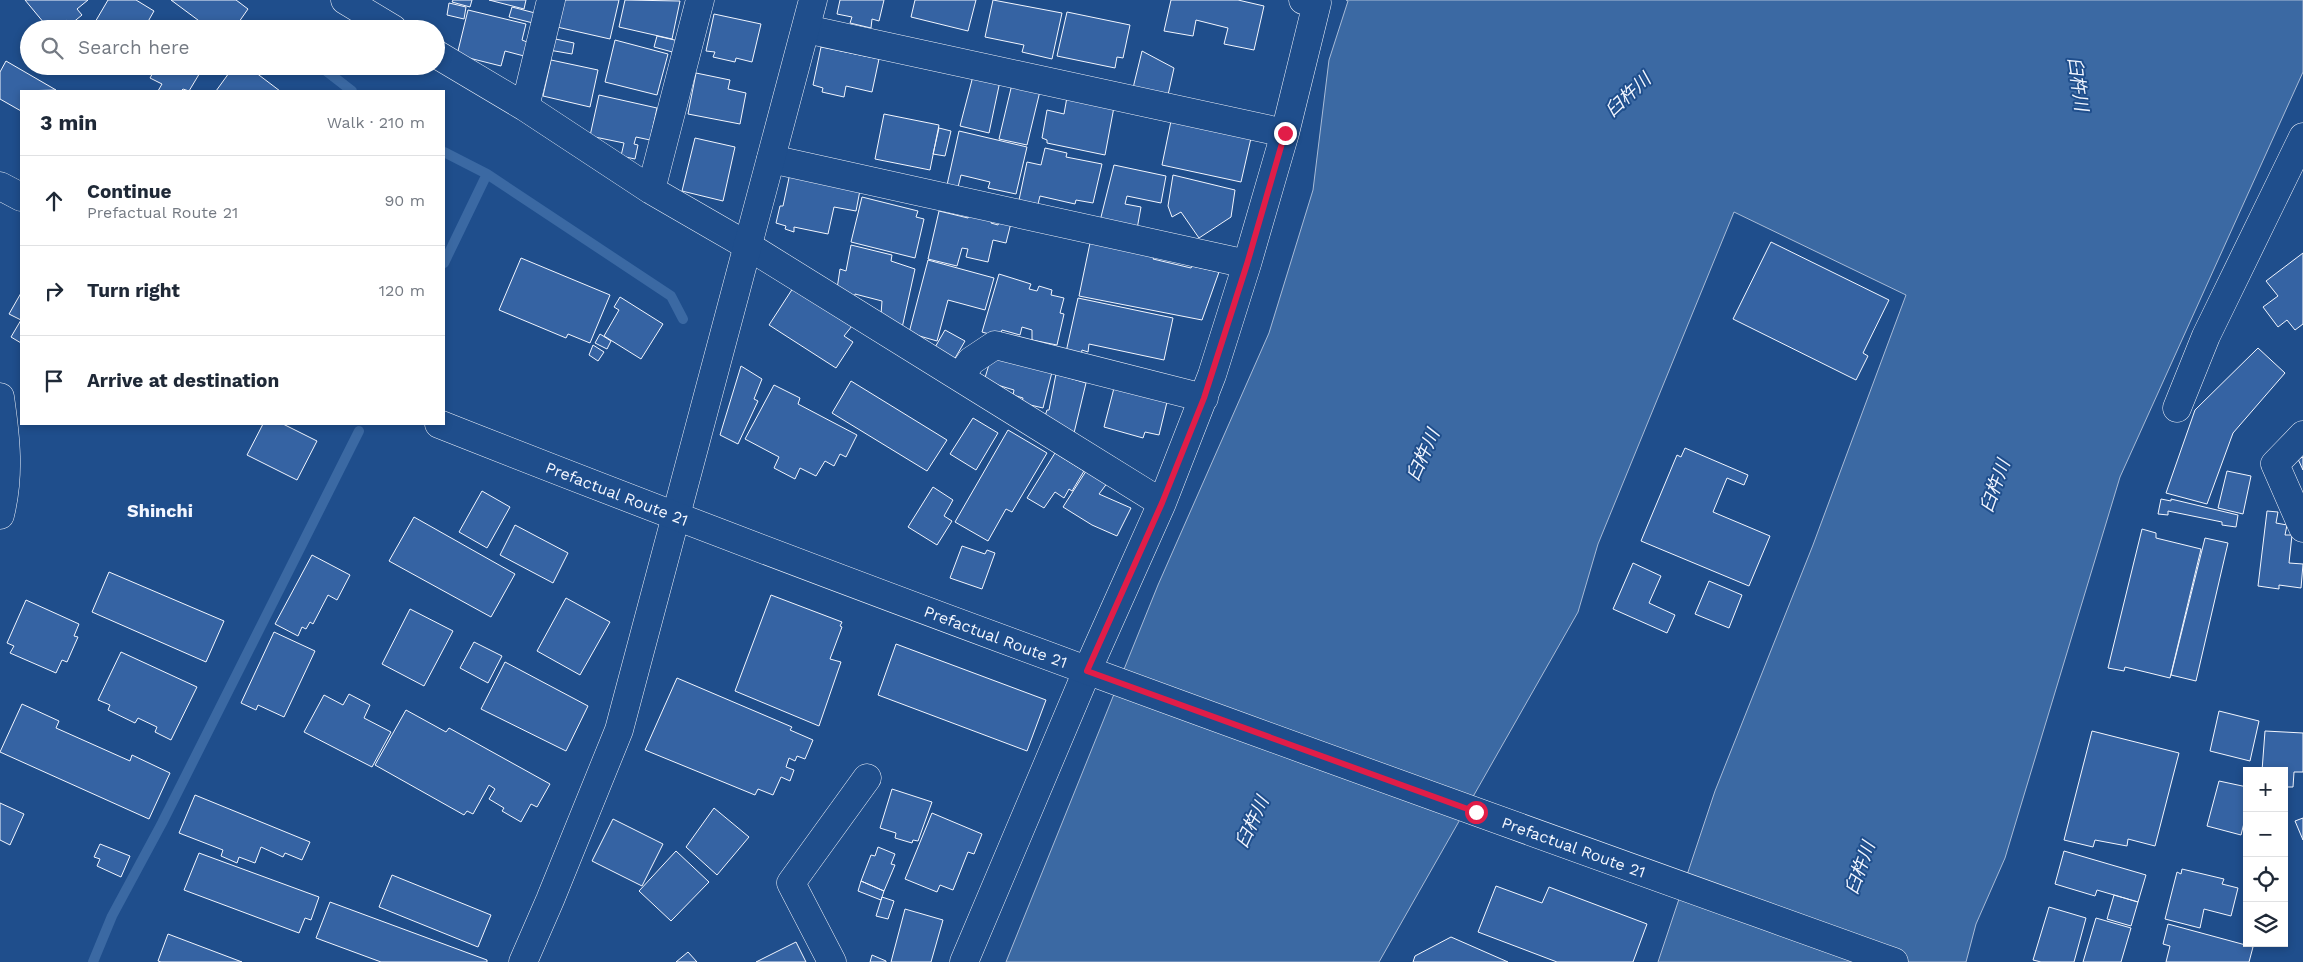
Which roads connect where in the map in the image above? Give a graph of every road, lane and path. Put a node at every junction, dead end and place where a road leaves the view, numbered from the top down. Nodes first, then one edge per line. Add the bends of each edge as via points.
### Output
1 (344, 0) edge
2 (551, 0) edge
3 (700, 0) edge
4 (814, 0) edge
5 (1302, 0) edge
6 (378, 20) edge
7 (806, 28) junction
8 (445, 59) edge
9 (525, 107) junction
10 (1285, 133) junction
11 (2303, 138) edge
12 (771, 159) junction
13 (651, 190) junction
14 (748, 246) junction
15 (1247, 264) junction
16 (960, 378) junction
17 (0, 397) edge
18 (1204, 398) junction
19 (2178, 408) dead end
20 (442, 425) edge
21 (2303, 435) edge
22 (1162, 503) junction
23 (0, 515) edge
24 (675, 517) junction
25 (2303, 528) edge
26 (1096, 675) junction
27 (866, 778) dead end
28 (523, 962) edge
29 (832, 962) edge
30 (964, 962) edge
31 (1894, 962) edge

1 - 6 street
2 - 9 street
3 - 13 street
4 - 7 street
5 - 10 street via 1317,3
7 - 10 street
7 - 12 street
8 - 9 street
9 - 13 street
10 - 15 street
11 - 19 street via 2206,336
12 - 14 street
12 - 15 street
13 - 14 street
14 - 16 street
14 - 24 street
15 - 18 street
16 - 18 street via 971,361 995,345
16 - 22 street
17 - 23 street via 7,458 6,490
18 - 22 street
20 - 24 street, Prefactual Route 21
21 - 25 street via 2276,464
22 - 26 street
24 - 26 street, Prefactual Route 21
24 - 28 street via 619,730
26 - 30 street
26 - 31 street, Prefactual Route 21
27 - 29 street via 792,884

